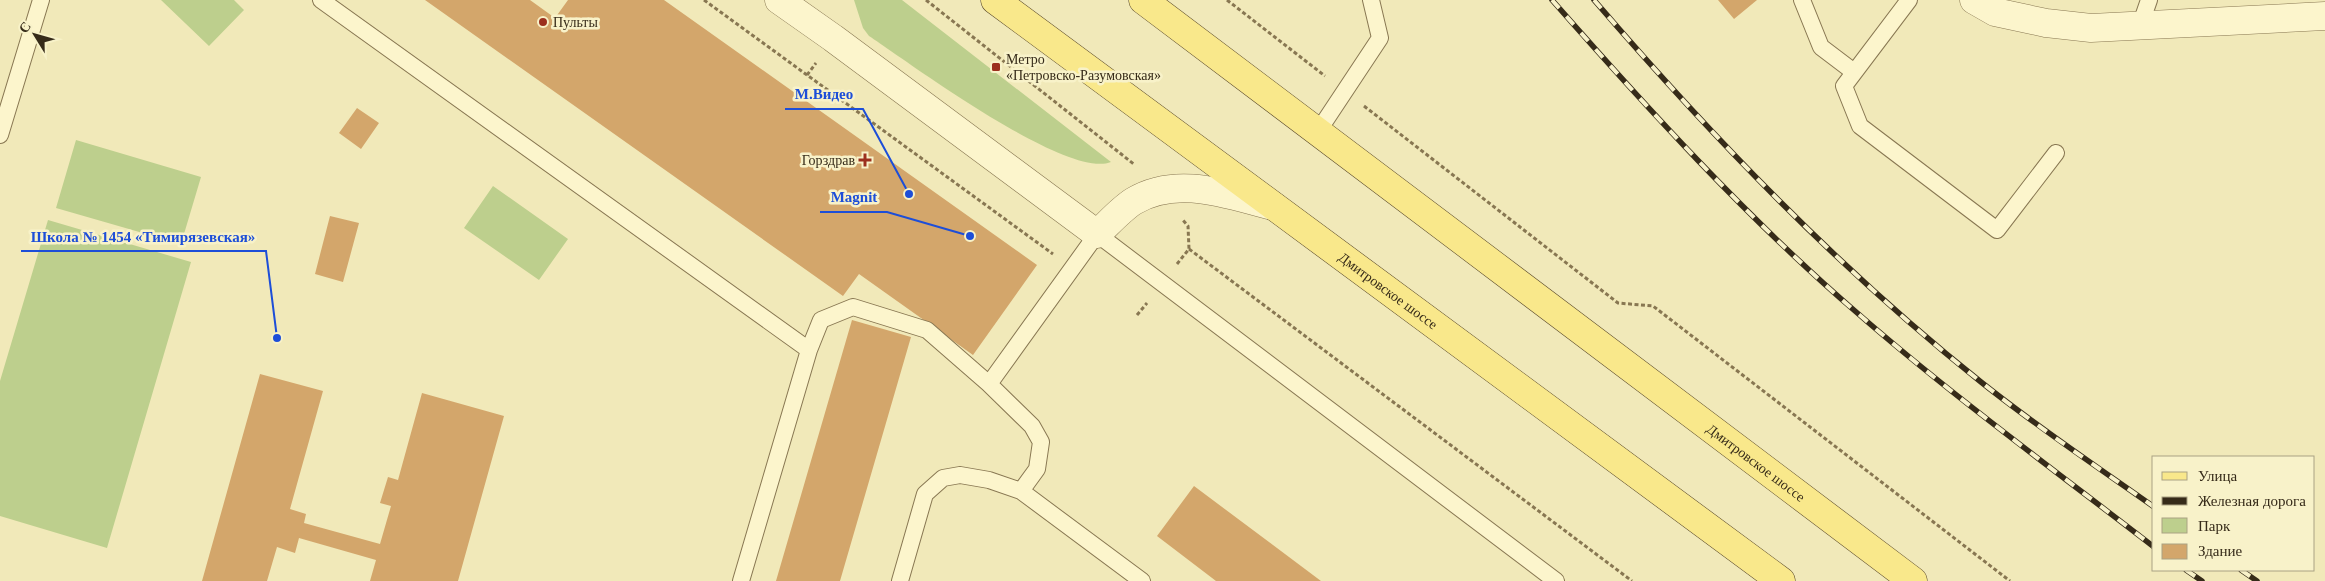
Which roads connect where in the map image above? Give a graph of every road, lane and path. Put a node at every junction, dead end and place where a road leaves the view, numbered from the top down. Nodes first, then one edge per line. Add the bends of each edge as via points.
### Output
1 (41, 0) edge
2 (321, 0) edge
3 (704, 0) edge
4 (778, 0) edge
5 (926, 0) edge
6 (995, 0) edge
7 (1143, 0) edge
8 (1227, 0) edge
9 (1371, 0) edge
10 (1802, 0) edge
11 (1910, 0) edge
12 (2149, 0) edge
13 (1979, 1) edge
14 (2325, 16) edge
15 (2140, 26) junction
16 (816, 63) dead end
17 (1854, 72) junction
18 (807, 74) junction
19 (1344, 91) junction
20 (1317, 133) junction
21 (0, 135) edge
22 (2056, 153) dead end
23 (1157, 191) junction
24 (1273, 206) junction
25 (1097, 234) junction
26 (1073, 268) junction
27 (809, 350) junction
28 (989, 384) junction
29 (1020, 491) junction
30 (741, 581) edge
31 (900, 581) edge
32 (1142, 581) edge
33 (1556, 581) edge
34 (1632, 581) edge
35 (1781, 581) edge
36 (1913, 581) edge
37 (2010, 581) edge

1 - 21 lane
2 - 27 lane
3 - 18 path
4 - 25 street
5 - 23 path via 1134,163
6 - 24 main road, Дмитровское шоссе
7 - 20 main road, Дмитровское шоссе
8 - 19 path
9 - 19 lane via 1380,38
10 - 17 lane via 1821,47
11 - 17 lane
12 - 15 lane
13 - 15 street via 1996,12 2046,22 2091,28
14 - 15 street
16 - 18 path
17 - 22 lane via 1844,86 1860,126 1997,230
18 - 26 path
19 - 20 lane
19 - 37 path via 1618,303 1653,306
20 - 36 main road, Дмитровское шоссе
23 - 24 street via 1199,187
23 - 25 street via 1133,202
23 - 34 path via 1188,226 1189,249
24 - 35 main road, Дмитровское шоссе
25 - 26 lane
25 - 33 lane
26 - 28 lane
27 - 28 lane via 821,320 853,307 927,330
27 - 30 lane
28 - 29 lane via 1032,426 1041,442 1036,469
29 - 31 lane via 989,480 960,475 943,478 925,494
29 - 32 lane

